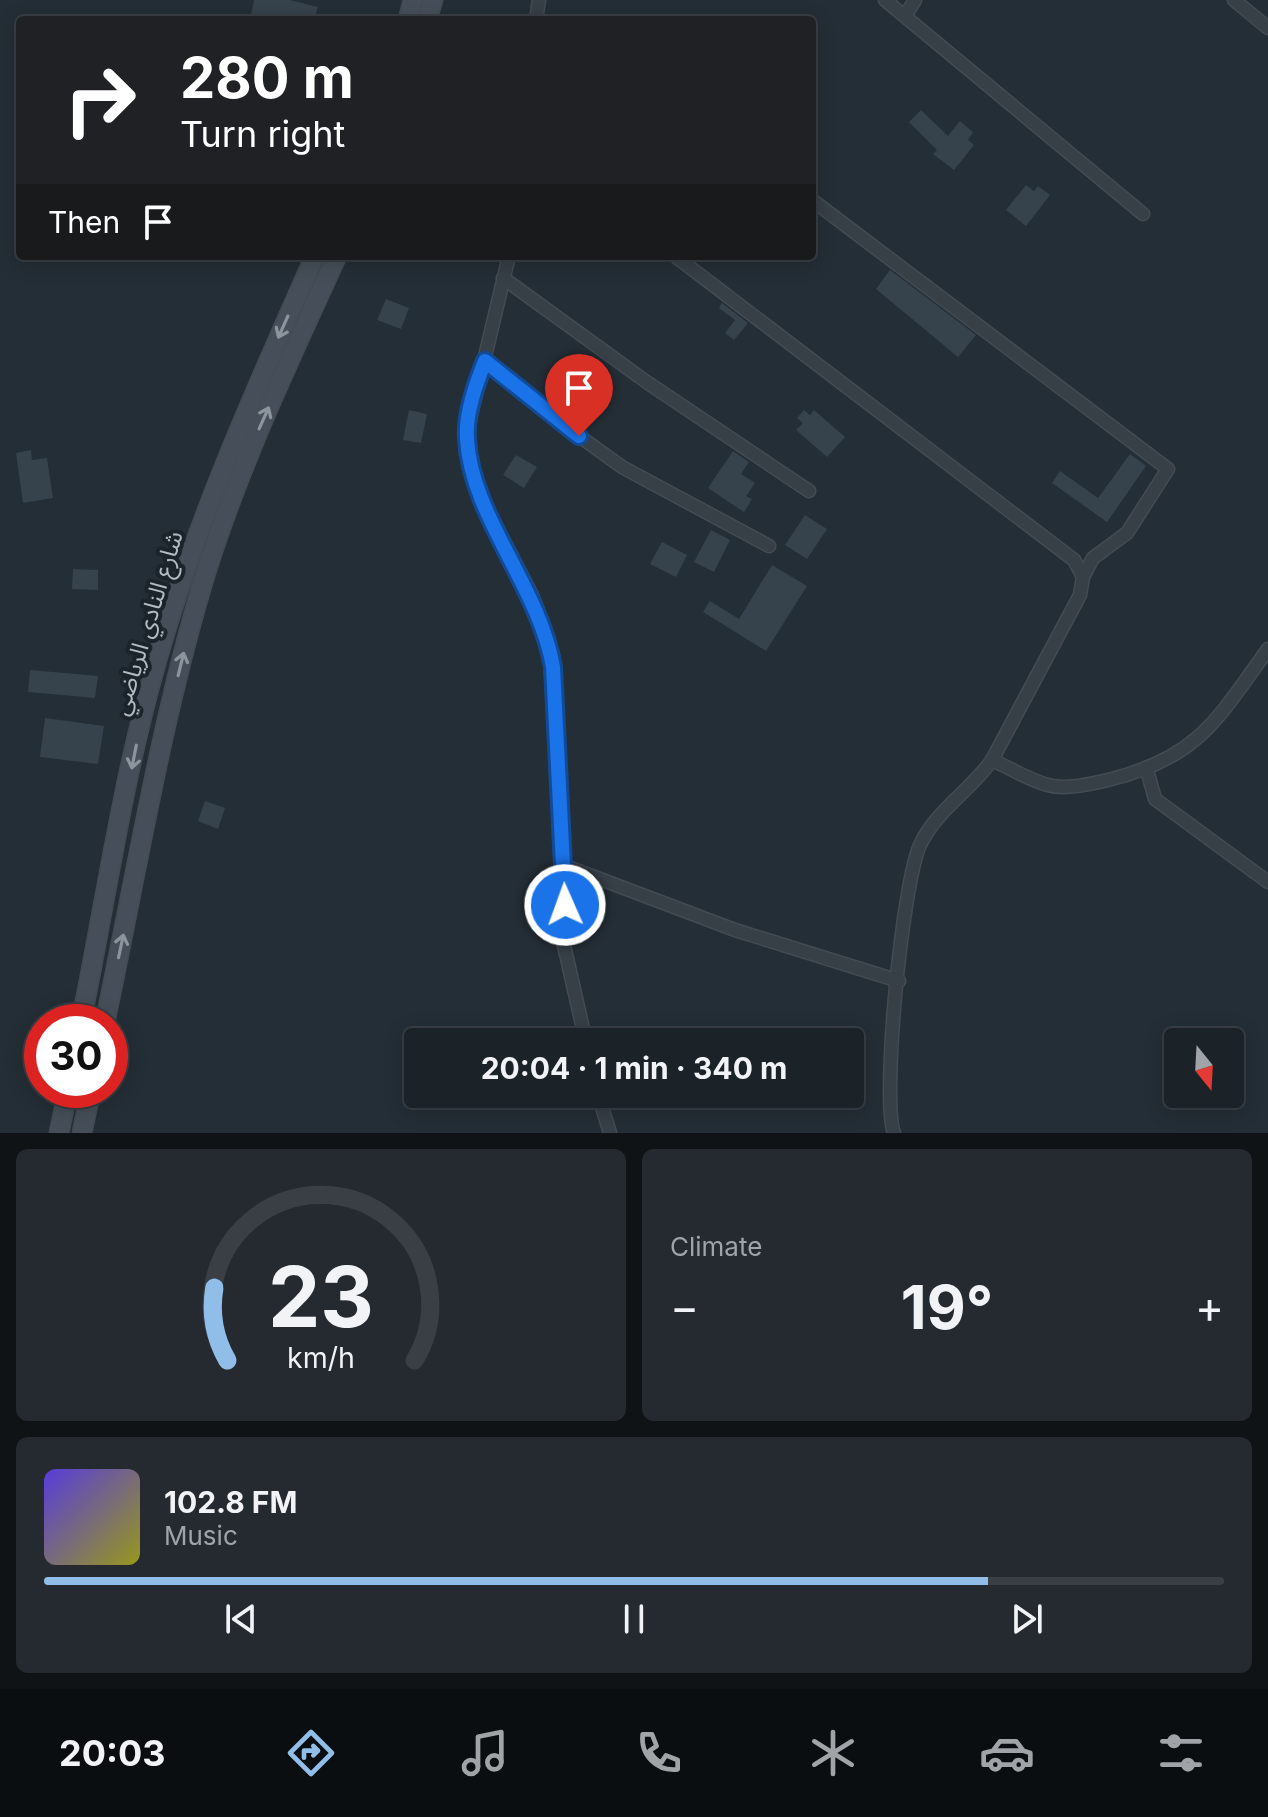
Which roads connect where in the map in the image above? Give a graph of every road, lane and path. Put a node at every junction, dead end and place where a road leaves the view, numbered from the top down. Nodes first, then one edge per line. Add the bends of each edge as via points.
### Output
1 (885, 0) edge
2 (915, 0) edge
3 (1234, 0) edge
4 (905, 16) junction
5 (1268, 28) edge
6 (816, 203) edge
7 (1143, 214) dead end
8 (313, 260) edge
9 (335, 260) edge
10 (508, 260) edge
11 (680, 260) edge
12 (503, 278) junction
13 (485, 361) junction
14 (809, 491) dead end
15 (769, 546) dead end
16 (1083, 577) junction
17 (1268, 649) edge
18 (992, 760) junction
19 (1147, 770) junction
20 (118, 837) junction
21 (143, 839) junction
22 (563, 865) junction
23 (1268, 882) edge
24 (899, 981) junction
25 (85, 1004) edge
26 (109, 1004) edge
27 (583, 1028) edge
28 (64, 1108) edge
29 (87, 1108) edge
30 (602, 1108) edge
31 (59, 1133) edge
32 (82, 1133) edge
33 (610, 1133) edge
34 (894, 1133) edge

1 - 4 street
2 - 4 street
3 - 5 street
4 - 7 street
6 - 16 street via 1168,469 1127,533 1093,558
8 -> 20 main road, شارع النادي الرياضي via 231,446 181,583 144,708
21 -> 9 main road, شارع النادي الرياضي via 177,677 215,544
10 - 12 street
11 - 16 street via 1074,560
12 - 13 street
12 - 14 street
13 - 15 street via 622,467
13 - 22 street via 466,436 476,480 548,637
16 - 18 street via 1080,595
17 - 19 street via 1195,742
18 - 19 street via 1049,786
18 - 24 street via 977,782 933,822 920,844 911,870
19 - 23 street via 1155,799
20 - 21 main road
20 - 25 main road, شارع النادي الرياضي
26 -> 21 main road, شارع النادي الرياضي
22 - 24 street via 735,930
22 - 27 street via 563,941
24 - 34 street via 888,1095
28 - 31 main road
29 - 32 main road
30 - 33 street

